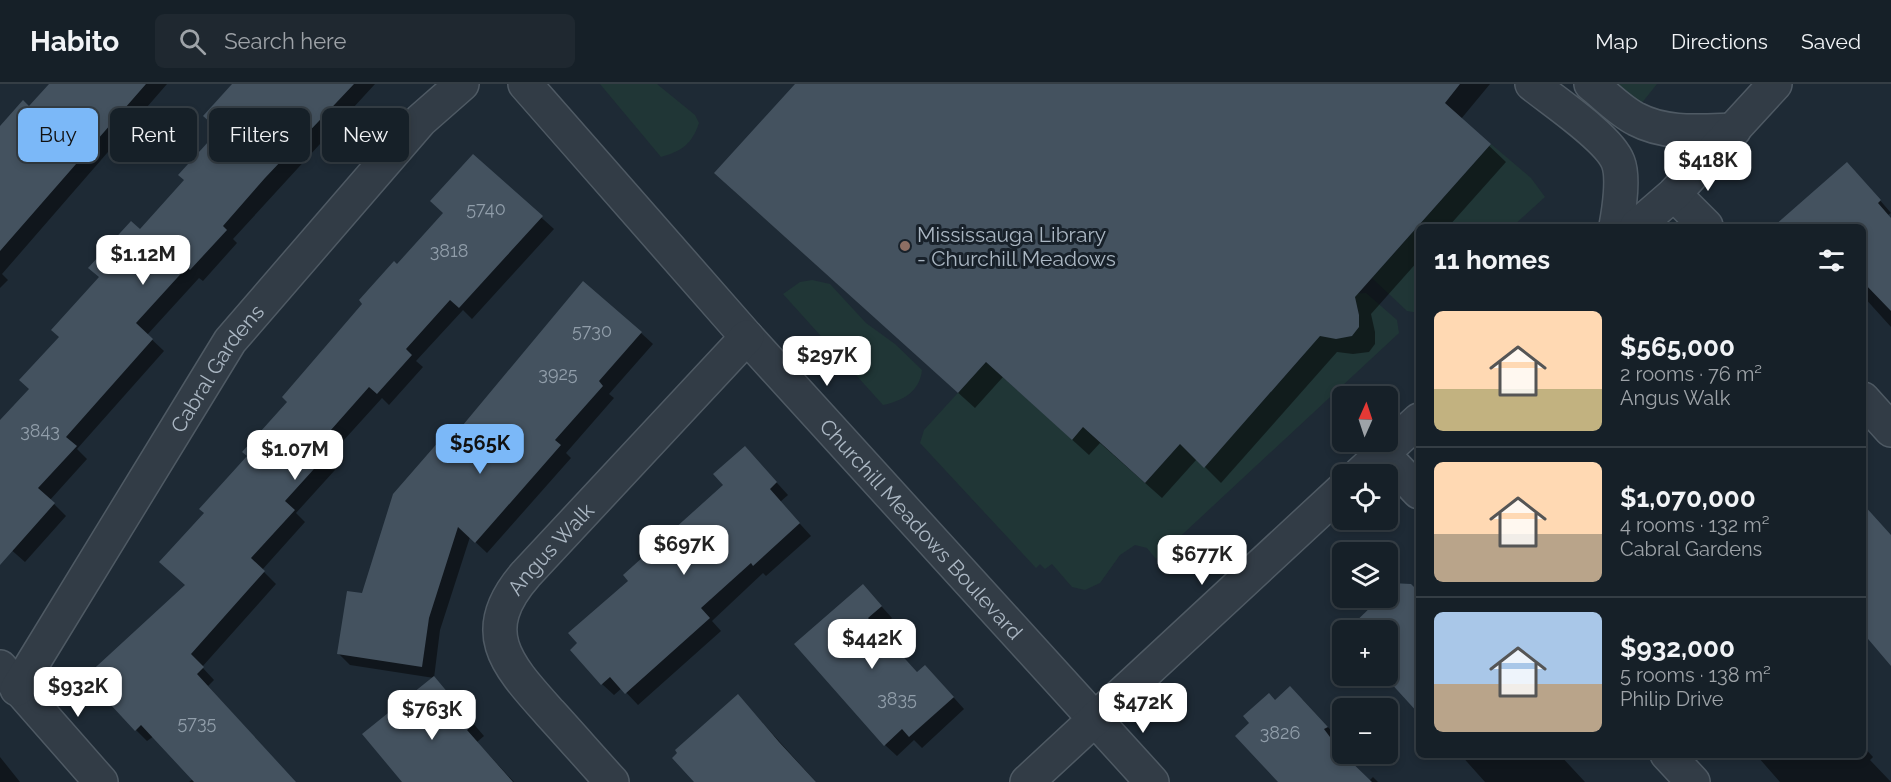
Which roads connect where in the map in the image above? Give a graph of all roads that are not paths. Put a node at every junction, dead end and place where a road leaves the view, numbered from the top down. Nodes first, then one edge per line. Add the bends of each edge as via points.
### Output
1 (462, 84) edge
2 (525, 84) edge
3 (1532, 84) edge
4 (1592, 84) edge
5 (1775, 84) edge
6 (1734, 130) junction
7 (1674, 194) junction
8 (1616, 224) edge
9 (1639, 224) edge
10 (1704, 224) edge
11 (747, 337) junction
12 (1866, 402) edge
13 (1416, 423) edge
14 (1891, 430) edge
15 (1371, 464) edge
16 (1398, 480) edge
17 (1416, 490) edge
18 (1332, 499) edge
19 (9, 678) edge
20 (1096, 720) junction
21 (1671, 758) edge
22 (101, 782) edge
23 (612, 782) edge
24 (1027, 782) edge
25 (1152, 782) edge
26 (1693, 782) edge

1 - 19 street, Cabral Gardens via 421,120 230,341
2 - 11 street, Churchill Meadows Boulevard
3 - 8 street via 1606,144 1618,163 1620,205
4 - 6 street via 1634,118 1656,128
5 - 6 street
6 - 7 street
7 - 9 street
7 - 10 street
11 - 20 street, Churchill Meadows Boulevard
11 - 23 street, Angus Walk via 506,599 502,646 518,677
12 - 14 street
13 - 15 street
16 - 17 street
18 - 20 street
19 - 22 street
20 - 24 street
20 - 25 street, Churchill Meadows Boulevard
21 - 26 street

